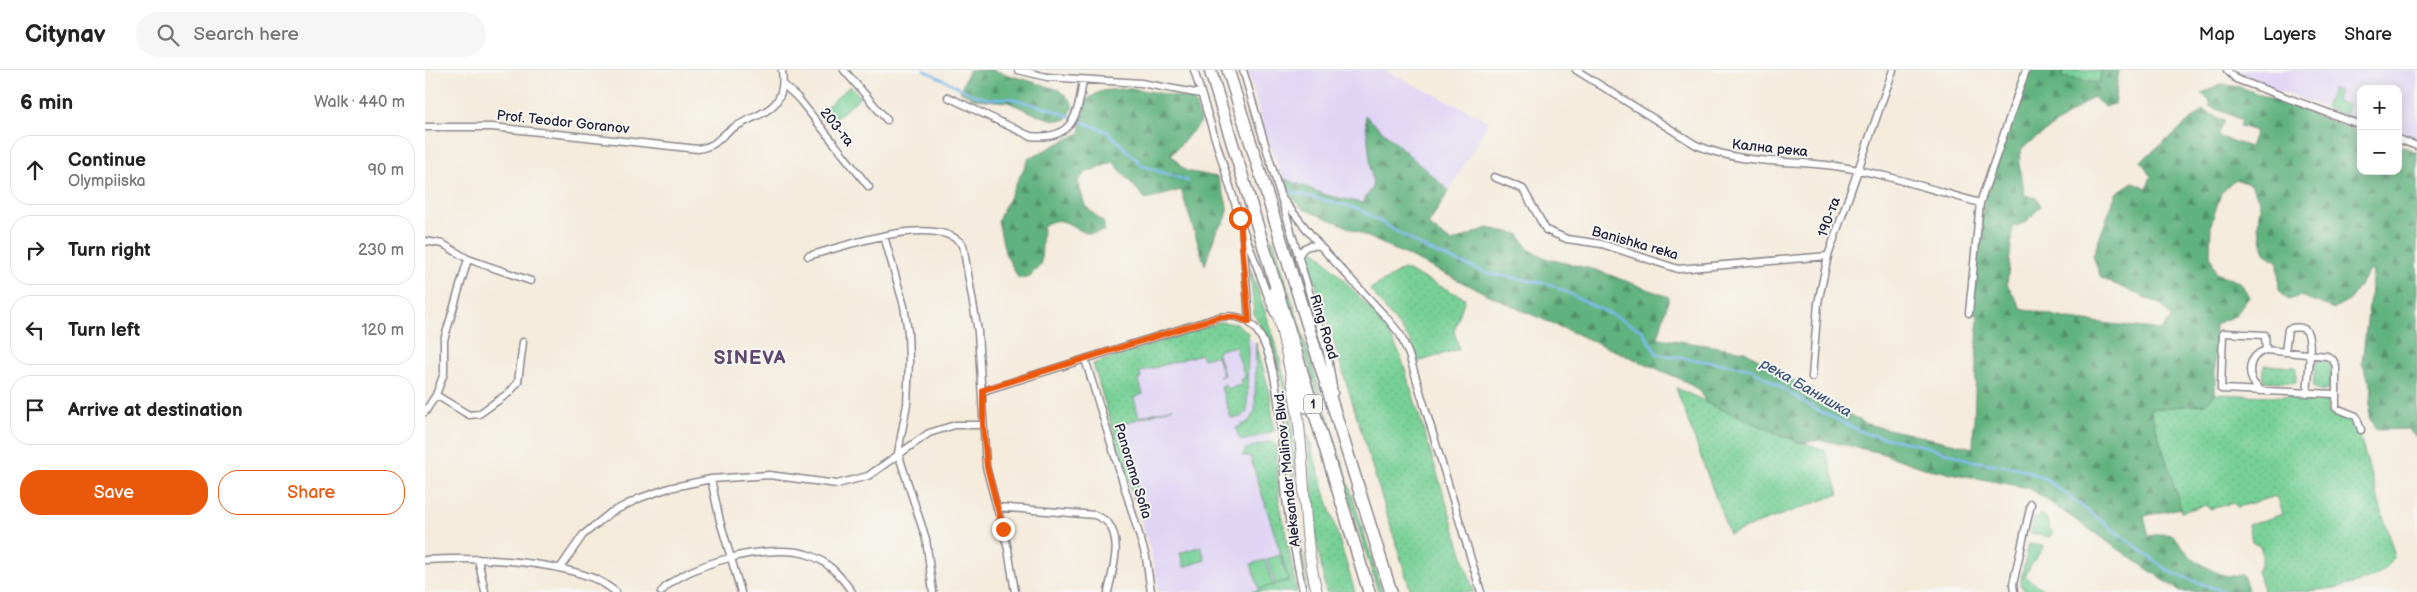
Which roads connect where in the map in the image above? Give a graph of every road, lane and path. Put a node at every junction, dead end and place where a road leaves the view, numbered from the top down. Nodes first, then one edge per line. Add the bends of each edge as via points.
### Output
1 (781, 70) edge
2 (844, 70) edge
3 (1019, 70) edge
4 (1194, 70) edge
5 (1210, 70) edge
6 (1228, 70) edge
7 (1243, 70) edge
8 (1576, 70) edge
9 (1893, 70) edge
10 (2026, 70) edge
11 (2227, 70) edge
12 (1083, 80) junction
13 (784, 85) junction
14 (1201, 94) junction
15 (948, 97) dead end
16 (887, 120) dead end
17 (2357, 124) edge
18 (425, 127) edge
19 (2402, 140) edge
20 (2417, 146) edge
21 (1859, 171) junction
22 (1494, 177) dead end
23 (869, 187) dead end
24 (1281, 198) junction
25 (1980, 203) junction
26 (1256, 215) junction
27 (1243, 226) junction
28 (884, 236) junction
29 (425, 242) edge
30 (1320, 246) junction
31 (808, 256) dead end
32 (1828, 256) junction
33 (1298, 258) junction
34 (468, 259) junction
35 (531, 281) dead end
36 (1969, 313) dead end
37 (1249, 322) junction
38 (523, 342) dead end
39 (1284, 344) junction
40 (2266, 350) junction
41 (2285, 352) junction
42 (2309, 354) junction
43 (1085, 359) junction
44 (1289, 361) junction
45 (1811, 378) dead end
46 (983, 390) junction
47 (2263, 392) junction
48 (2307, 393) junction
49 (2335, 394) junction
50 (436, 395) junction
51 (425, 412) edge
52 (983, 425) junction
53 (2361, 430) dead end
54 (1342, 436) junction
55 (898, 453) junction
56 (711, 479) junction
57 (2031, 504) dead end
58 (997, 507) junction
59 (1346, 516) junction
60 (730, 558) junction
61 (478, 559) junction
62 (425, 560) edge
63 (560, 568) junction
64 (485, 592) edge
65 (616, 592) edge
66 (661, 592) edge
67 (741, 592) edge
68 (852, 592) edge
69 (933, 592) edge
70 (1015, 592) edge
71 (1108, 592) edge
72 (1151, 592) edge
73 (1303, 592) edge
74 (1317, 592) edge
75 (1369, 592) edge
76 (1392, 592) edge
77 (1481, 592) edge
78 (2014, 592) edge

1 - 13 street
2 - 16 street
3 - 12 street via 1047,78
4 - 14 street
5 - 26 highway, 1
6 - 54 highway, Ring Road / 1
7 - 24 street
8 - 21 street, Кална река via 1714,153 1734,159 1835,166
9 - 21 street, 190-та
10 - 25 street
11 - 17 street via 2236,79
12 - 14 street via 1141,83
12 - 15 street via 1079,108 1065,130 1055,135 1030,136
13 - 18 street, Prof. Teodor Goranov via 779,100 769,109 730,130 711,146 698,149 492,127
13 - 23 street, 203-та
14 - 27 street
19 - 20 street
21 - 25 street, Кална река
21 - 32 street, 190-та
22 - 32 street, Banishka reka via 1523,188 1546,230 1567,239 1602,244 1679,270
24 - 30 street
24 - 33 street
25 - 36 street
26 - 39 main road, Aleksandar Malinov Blvd.
26 - 59 highway, 1
27 - 37 street
27 - 39 street
28 - 31 street
28 - 46 street via 920,231 947,234 963,245 978,332
28 - 55 street via 904,306 909,362 907,404
29 - 34 street via 443,244
30 - 33 street via 1307,246
30 - 77 street via 1400,334
32 - 45 street, 190-та via 1818,303
33 - 54 street via 1327,352
34 - 35 street
34 - 50 street via 444,340 446,365
37 - 43 street via 1237,317 1219,317
37 - 73 street via 1264,343 1275,381 1286,501
38 - 50 street via 518,382 510,392 479,414 469,415
39 - 44 main road, Aleksandar Malinov Blvd.
40 - 41 street
40 - 47 street via 2253,356 2251,364 2251,379
40 - 47 street via 2266,337 2262,333 2223,332 2221,337 2221,389
41 - 42 street
41 - 42 street via 2287,333 2293,328 2305,329 2308,333
42 - 48 street
42 - 49 street via 2333,360 2336,366
43 - 46 street
43 - 72 street, Panorama Sofia via 1146,557
44 - 59 highway
44 - 74 main road, Aleksandar Malinov Blvd. via 1299,420 1306,530
46 - 52 street
47 - 48 street
48 - 49 street
49 - 53 street via 2336,408 2356,416
50 - 51 street
52 - 55 street via 955,425 929,432
52 - 58 street via 987,467
54 - 76 highway, Ring Road / 1
55 - 56 street via 868,476 837,484 769,474
55 - 69 street via 927,539
56 - 60 street
56 - 63 street via 669,488 610,513 583,535
57 - 78 street
58 - 70 street
58 - 71 street via 1095,515 1108,523 1115,537 1115,552
59 - 75 highway, 1
60 - 66 street via 687,573
60 - 67 street
60 - 68 street via 765,552 806,554 837,570
61 - 62 street
61 - 63 street
61 - 64 street
63 - 65 street via 595,578

